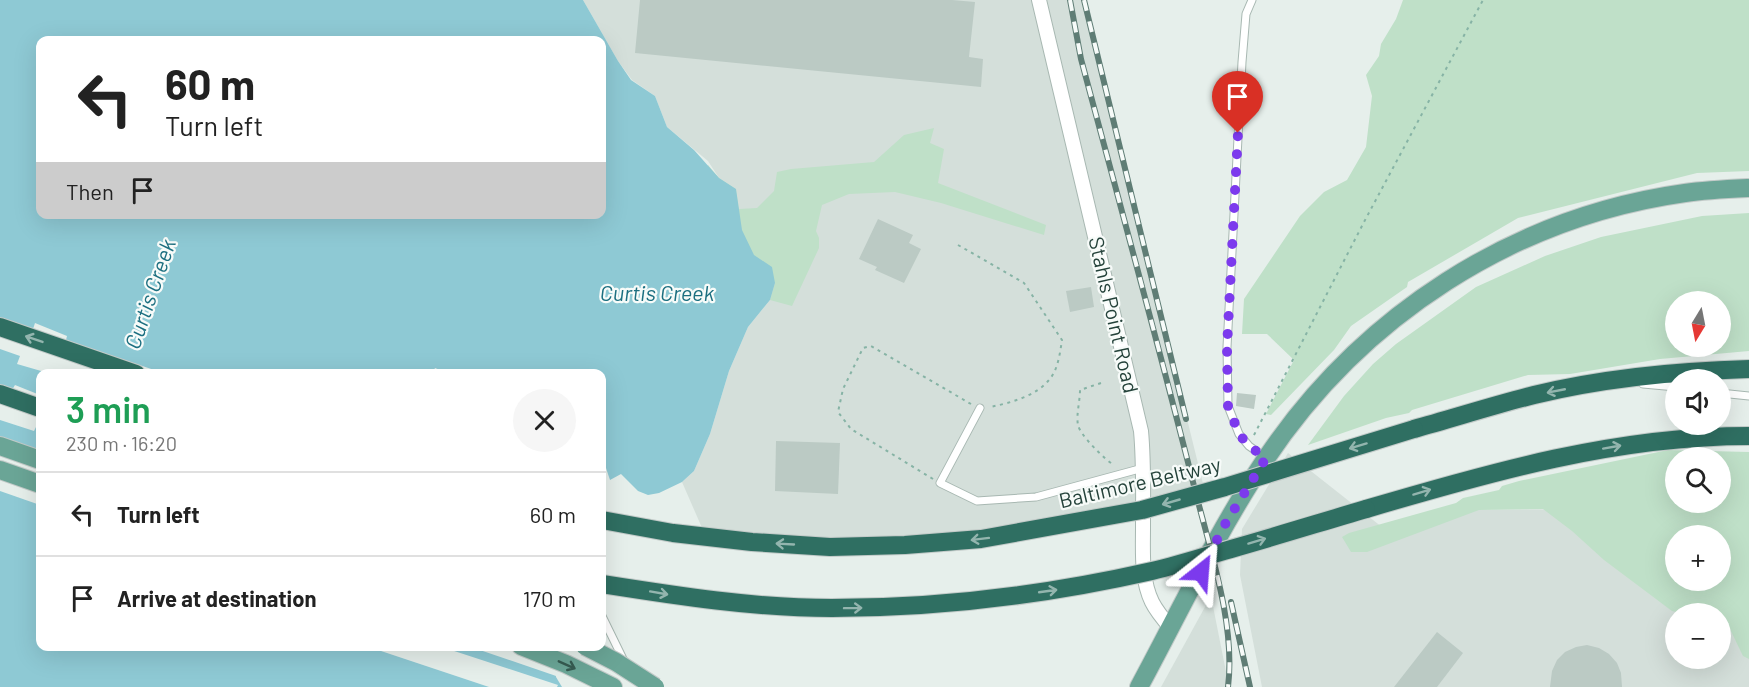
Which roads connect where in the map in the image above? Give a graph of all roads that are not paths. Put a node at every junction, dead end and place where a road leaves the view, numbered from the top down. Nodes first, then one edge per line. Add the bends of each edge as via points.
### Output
1 (1040, 0) edge
2 (1252, 0) edge
3 (1749, 188) edge
4 (0, 327) edge
5 (122, 369) edge
6 (1749, 369) edge
7 (1614, 380) junction
8 (1665, 386) edge
9 (0, 394) edge
10 (1731, 394) edge
11 (1749, 396) edge
12 (36, 407) edge
13 (980, 408) road end
14 (1749, 436) edge
15 (0, 446) edge
16 (36, 458) edge
17 (1266, 458) junction
18 (1143, 468) junction
19 (0, 470) edge
20 (36, 483) edge
21 (606, 521) edge
22 (606, 585) edge
23 (606, 624) edge
24 (1171, 628) junction
25 (534, 651) edge
26 (595, 651) edge
27 (613, 687) edge
28 (638, 687) edge
29 (655, 687) edge
30 (1139, 687) edge

1 - 18 street, Stahls Point Road via 1141,430
2 - 17 lane via 1246,14 1242,62 1227,347 1228,406 1239,434
3 - 17 main road via 1686,193 1615,207 1548,229 1491,255 1432,289 1379,330 1299,412
5 -> 4 highway
6 - 7 highway, Baltimore Beltway
7 - 8 lane
7 -> 21 highway, Baltimore Beltway, bridge via 1535,395 1142,510 981,539 830,547 673,533
9 - 12 highway
10 - 11 lane
13 - 18 lane via 940,483 977,501 1036,497
22 -> 14 highway, bridge via 736,603 830,608 990,600 1154,571 1547,459 1628,444
15 - 16 main road
17 - 24 main road via 1224,526
18 - 24 street, Stahls Point Road via 1145,581 1158,613
19 - 20 main road
23 - 28 lane
24 - 30 main road
25 -> 27 main road
26 - 29 main road, bridge

